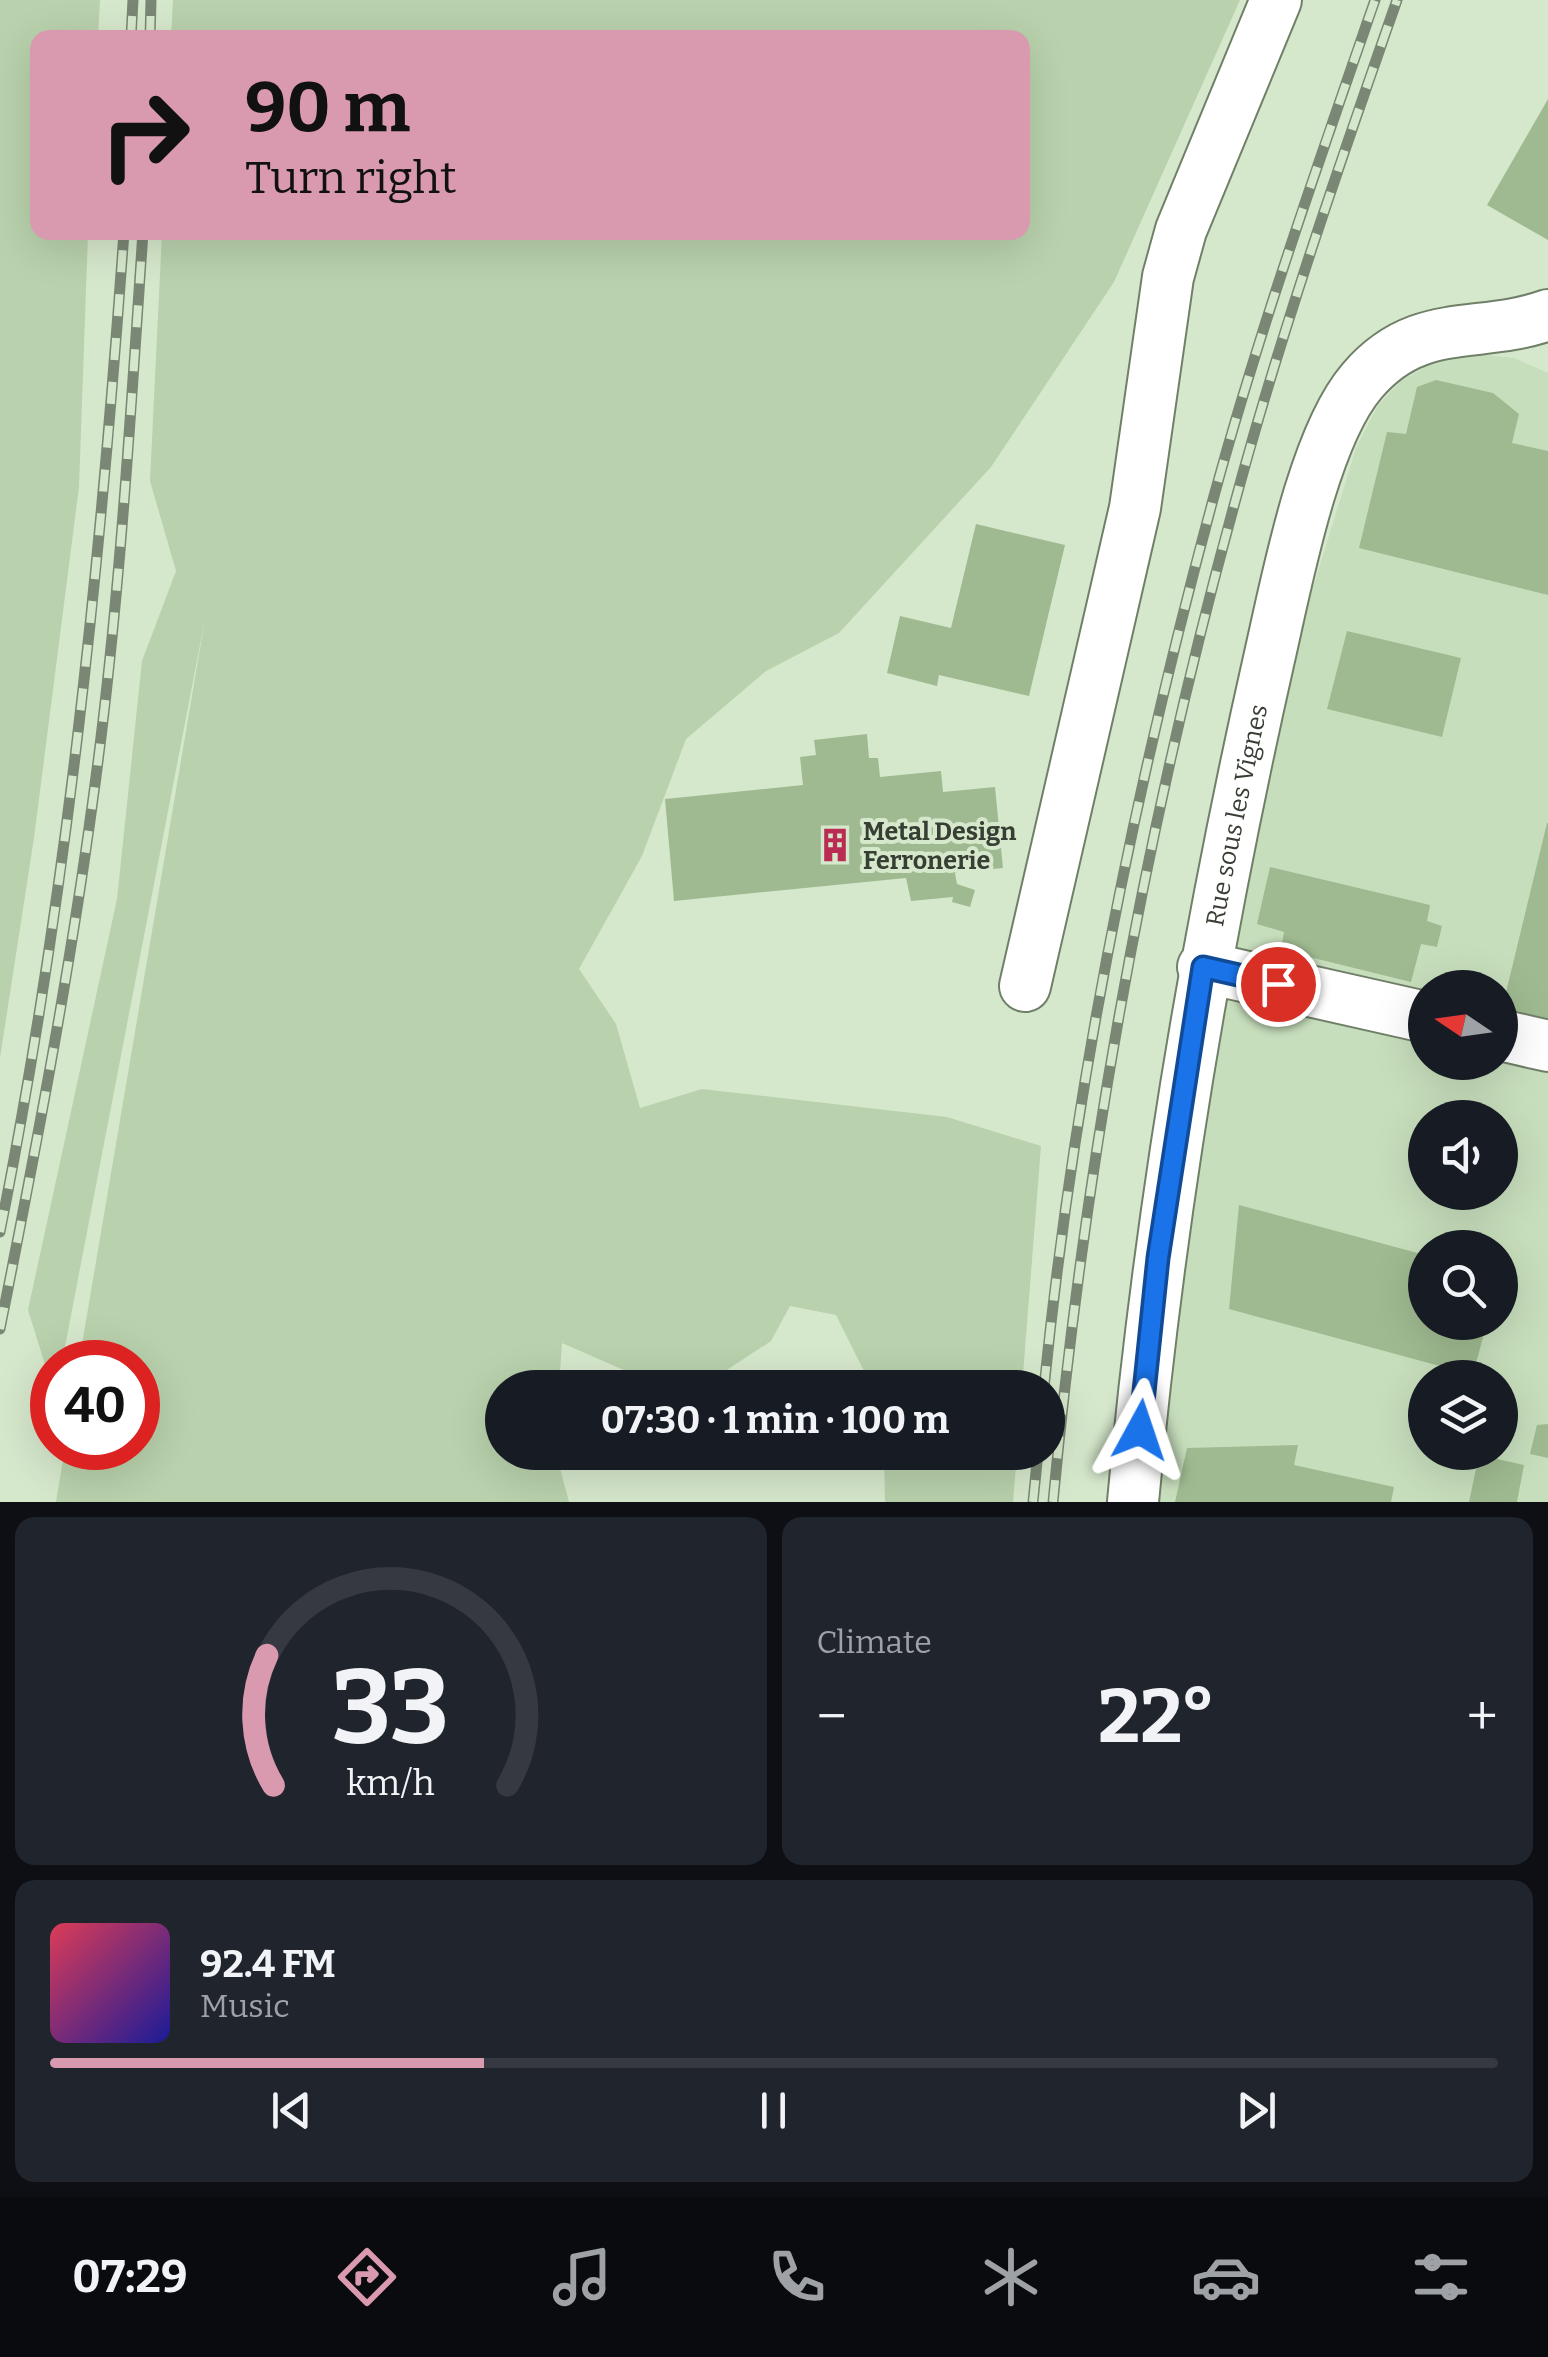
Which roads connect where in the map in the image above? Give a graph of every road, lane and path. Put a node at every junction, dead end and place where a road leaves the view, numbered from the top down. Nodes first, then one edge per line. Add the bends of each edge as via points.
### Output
1 (1276, 0) edge
2 (1542, 327) edge
3 (1203, 967) junction
4 (1025, 986) dead end
5 (1408, 1013) edge
6 (1518, 1039) edge
7 (1548, 1046) edge
8 (1134, 1502) edge

1 - 4 street via 1168,277 1135,508
2 - 3 street, Rue sous les Vignes via 1458,328 1407,344 1360,383 1340,415 1282,603
3 - 5 street
3 - 8 street, Rue sous les Vignes via 1158,1258
6 - 7 street

